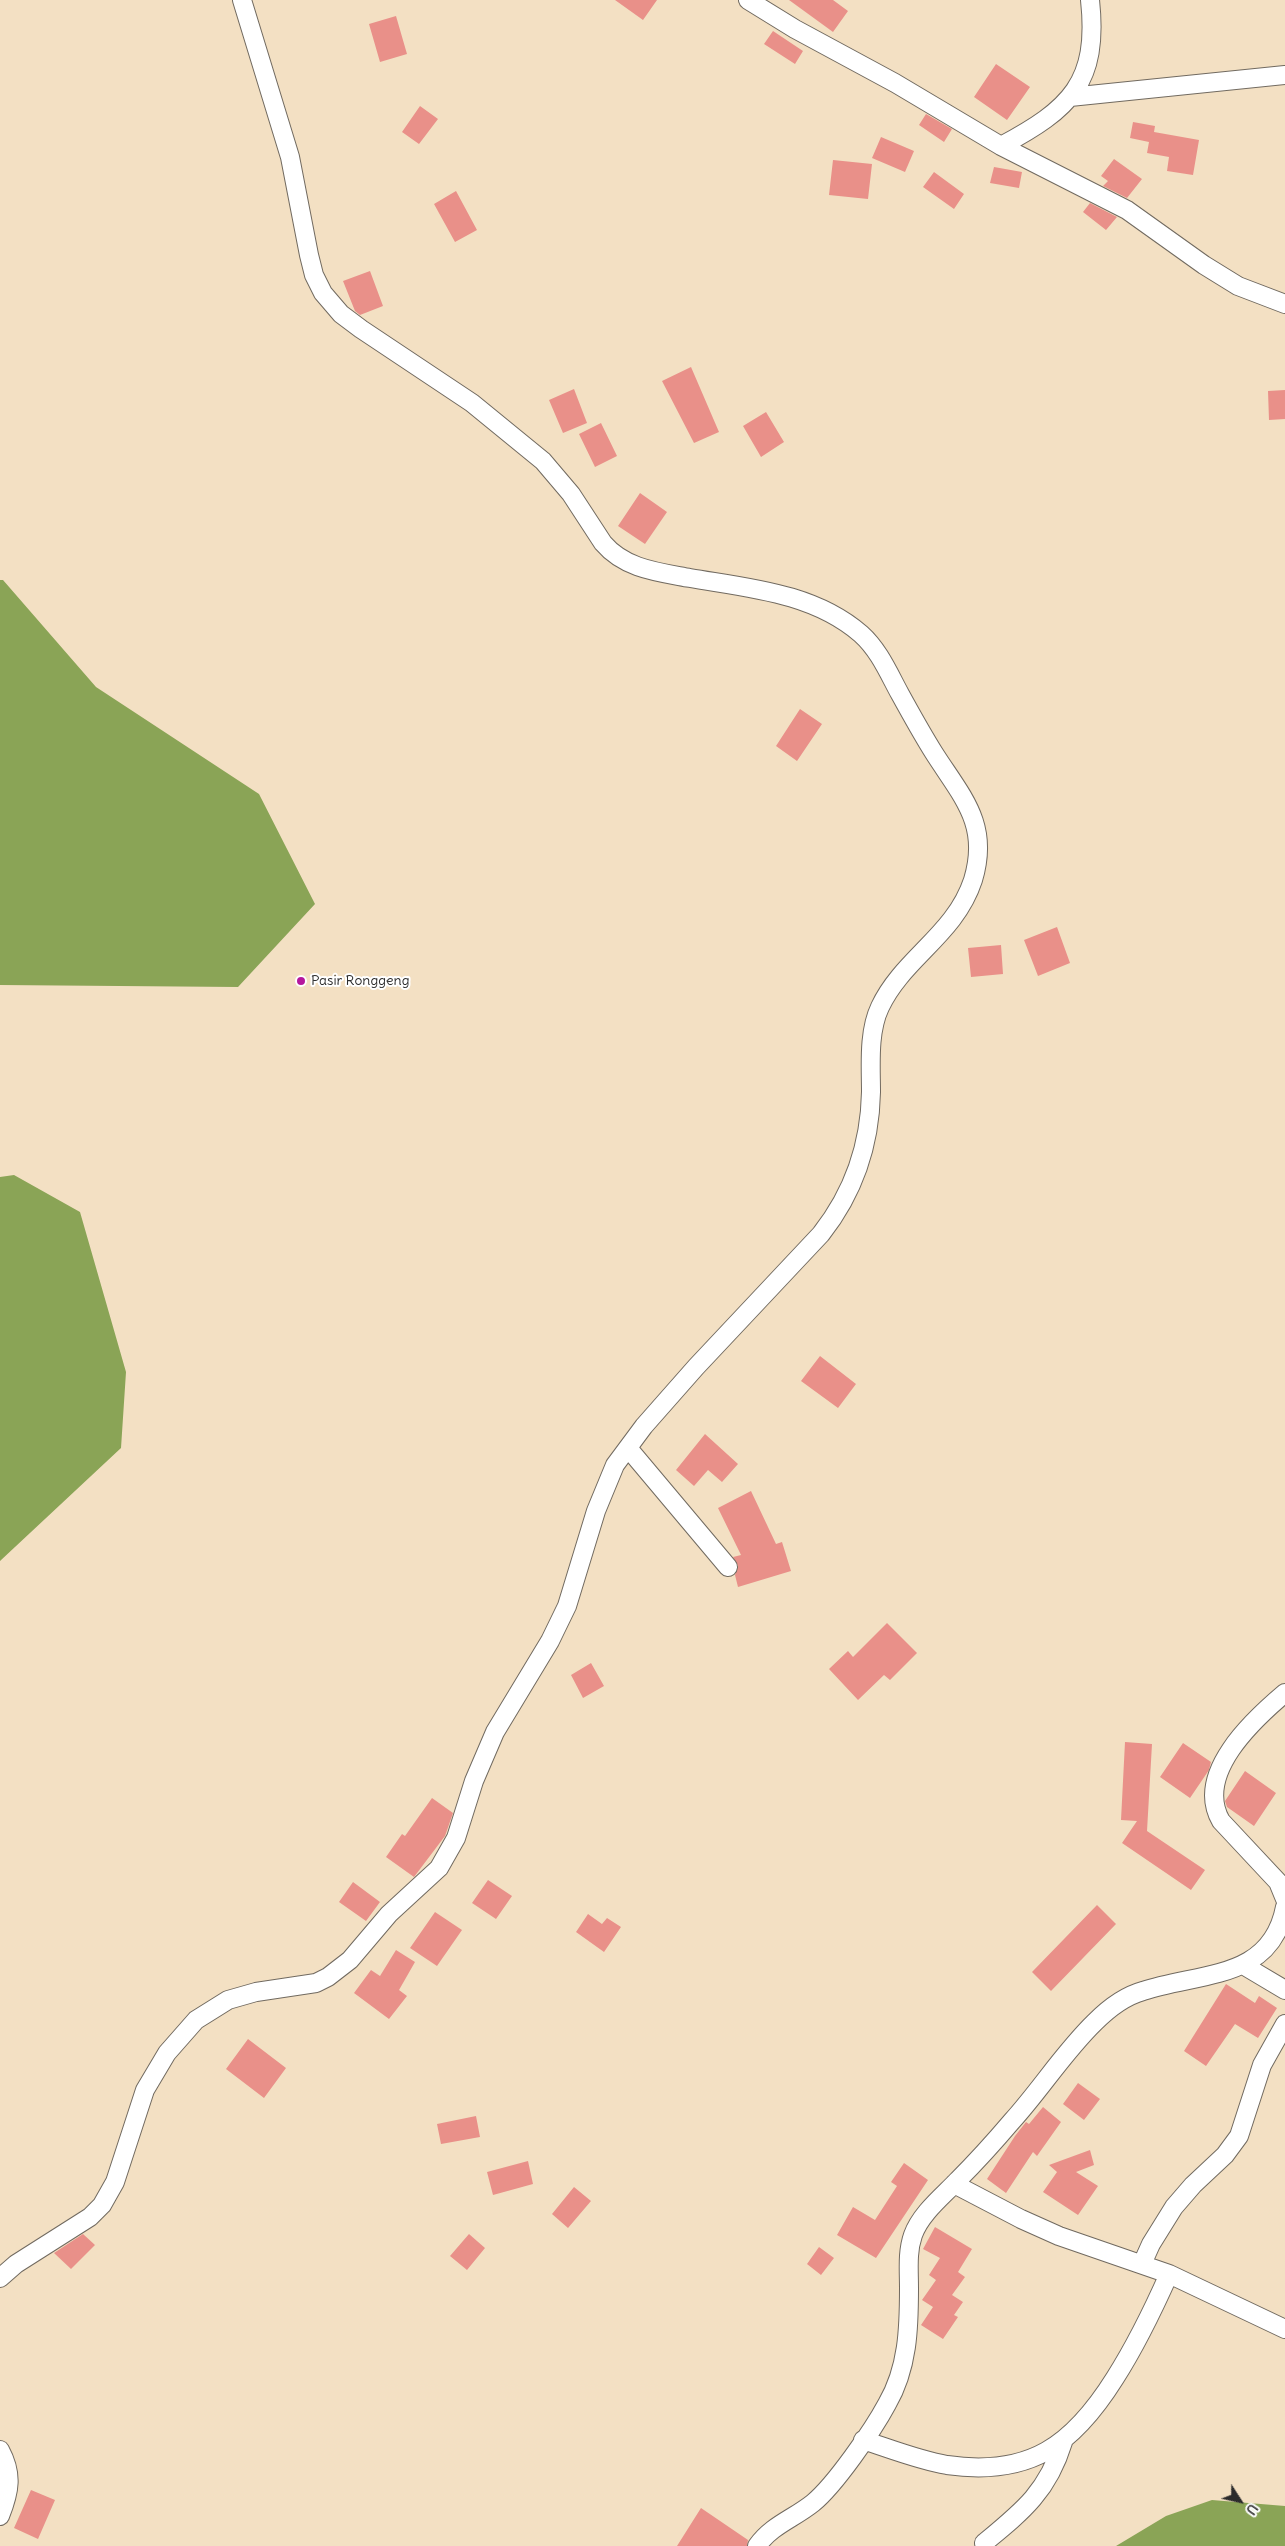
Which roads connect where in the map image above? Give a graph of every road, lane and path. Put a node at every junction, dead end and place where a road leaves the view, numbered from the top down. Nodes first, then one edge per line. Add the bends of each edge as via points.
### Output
1 (242, 0) edge
2 (748, 0) edge
3 (1090, 0) edge
4 (1285, 75) edge
5 (1070, 97) junction
6 (1001, 146) junction
7 (1285, 304) edge
8 (628, 1448) junction
9 (728, 1568) dead end
10 (1285, 1692) edge
11 (1285, 1899) edge
12 (1285, 1907) edge
13 (1243, 1965) junction
14 (1285, 1990) edge
15 (1285, 2024) edge
16 (954, 2184) junction
17 (1142, 2264) junction
18 (1169, 2274) junction
19 (0, 2278) edge
20 (1285, 2329) edge
21 (863, 2440) junction
22 (1063, 2442) junction
23 (0, 2450) edge
24 (0, 2516) edge
25 (984, 2543) dead end
26 (757, 2546) edge

1 - 8 street via 290,157 314,275 331,303 368,334 472,403 530,450 558,476 611,553 649,570 791,597 836,616 861,634 879,657 974,817 978,849 967,895 950,924 894,985 878,1012 872,1047 870,1117 865,1150 840,1207 821,1234 696,1367
2 - 6 street
3 - 5 street via 1090,54
4 - 5 street
5 - 6 street via 1036,127
6 - 7 street via 1127,210 1238,286
8 - 9 street
8 - 19 street via 604,1487 567,1606 550,1641 495,1732 474,1781 456,1838 439,1868 389,1914 350,1960 328,1977 316,1983 256,1992 228,2000 196,2020 167,2053 145,2090 115,2182 102,2205 90,2217 16,2264
10 - 11 street via 1236,1741 1222,1765 1214,1796 1220,1820 1278,1882
12 - 13 street via 1274,1939 1262,1953
13 - 14 street
13 - 16 street via 1143,1991 1129,1996 1108,2011 1082,2036 1014,2119
15 - 17 street via 1262,2065 1239,2136 1225,2155 1174,2207
16 - 17 street via 1059,2236
16 - 21 street via 936,2202 914,2234 908,2259 908,2323 902,2374 886,2406
17 - 18 street
18 - 20 street
18 - 22 street via 1130,2354 1100,2402
21 - 22 street via 947,2465 976,2467 1022,2462
21 - 26 street via 814,2502 774,2528
22 - 25 street via 1044,2487 1022,2512
23 - 24 street via 8,2466 10,2481

